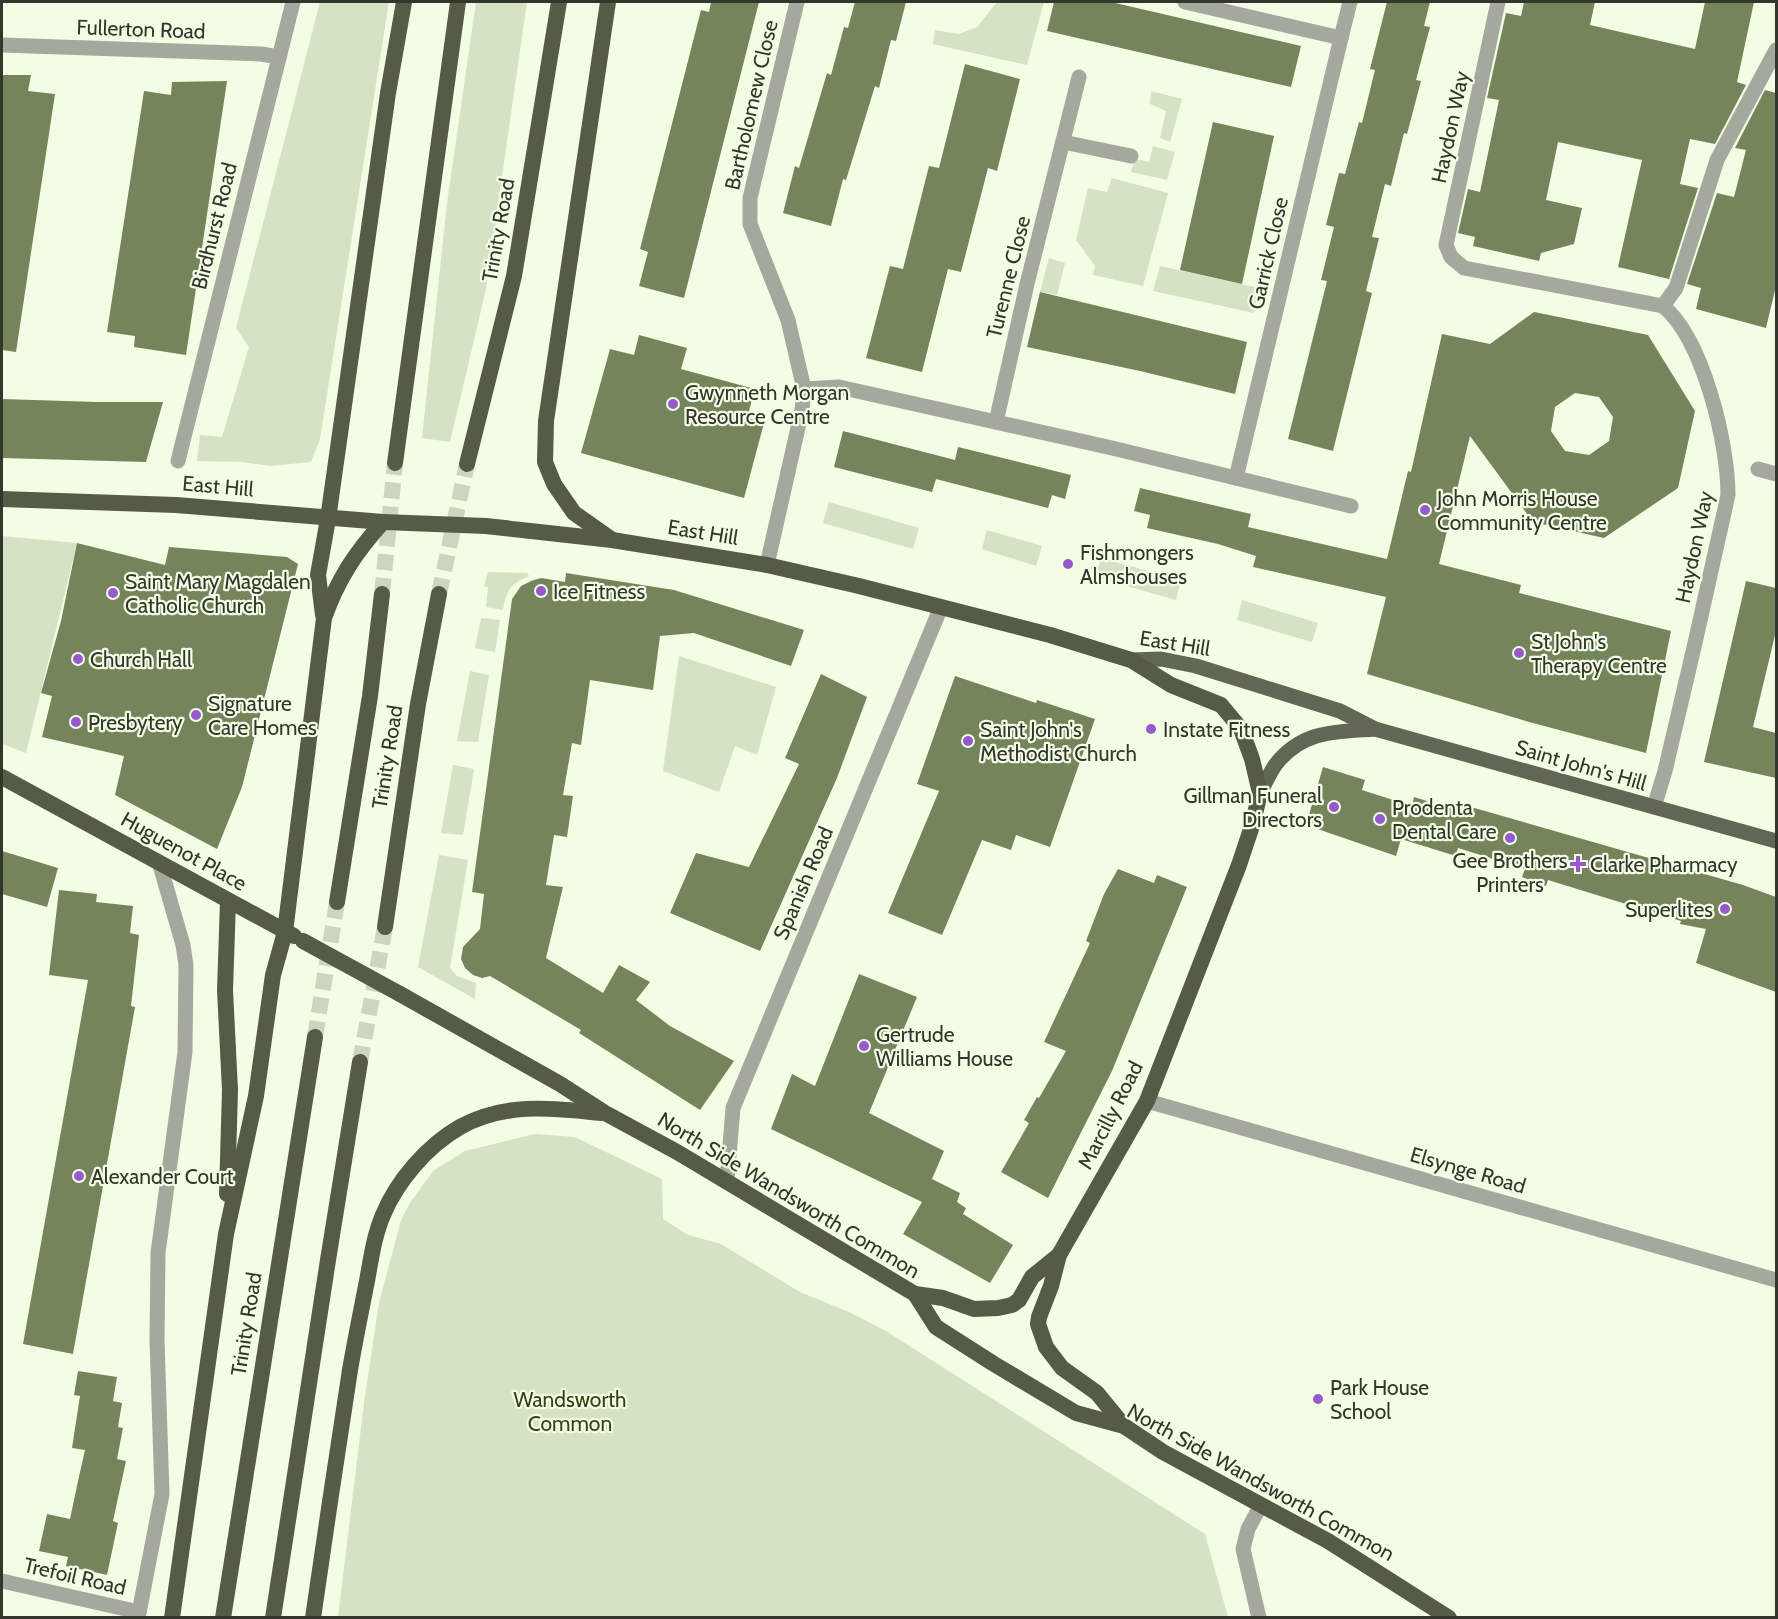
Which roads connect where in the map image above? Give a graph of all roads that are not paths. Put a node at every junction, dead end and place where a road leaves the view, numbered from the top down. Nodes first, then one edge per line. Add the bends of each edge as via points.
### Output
1 (292, 2) edge
2 (404, 2) edge
3 (458, 2) edge
4 (559, 2) edge
5 (608, 2) edge
6 (796, 2) edge
7 (1185, 2) edge
8 (1350, 2) edge
9 (1498, 2) edge
10 (1341, 38) junction
11 (2, 45) edge
12 (1776, 50) edge
13 (279, 57) junction
14 (1079, 77) dead end
15 (1063, 142) junction
16 (1131, 156) dead end
17 (1663, 306) junction
18 (804, 389) junction
19 (996, 422) junction
20 (178, 461) dead end
21 (395, 463) tunnel mouth
22 (467, 464) tunnel mouth
23 (1758, 469) dead end
24 (1776, 474) edge
25 (1236, 478) junction
26 (2, 499) edge
27 (1351, 506) dead end
28 (328, 519) junction
29 (383, 522) junction
30 (612, 540) junction
31 (767, 565) junction
32 (382, 594) tunnel mouth
33 (439, 594) tunnel mouth
34 (941, 607) junction
35 (324, 618) junction
36 (1131, 660) junction
37 (1375, 729) junction
38 (2, 777) edge
39 (1260, 793) junction
40 (1654, 807) junction
41 (1776, 842) edge
42 (159, 862) junction
43 (228, 901) junction
44 (338, 902) tunnel mouth
45 (385, 927) tunnel mouth
46 (285, 932) junction
47 (345, 963) joint
48 (315, 1037) tunnel mouth
49 (360, 1062) tunnel mouth
50 (1147, 1101) junction
51 (605, 1113) junction
52 (727, 1181) junction
53 (226, 1234) junction
54 (1059, 1255) junction
55 (1776, 1280) edge
56 (915, 1294) junction
57 (1124, 1426) junction
58 (1261, 1505) junction
59 (2, 1581) edge
60 (139, 1615) edge
61 (172, 1617) edge
62 (223, 1617) edge
63 (273, 1617) edge
64 (313, 1617) edge
65 (1258, 1617) edge
66 (1449, 1617) edge

1 - 13 street, Birdhurst Road
2 - 28 highway
3 - 21 highway
4 - 22 highway, Trinity Road via 514,276
5 - 30 highway via 546,421 545,462 554,484 574,513
6 - 18 street, Bartholomew Close via 750,198 750,224 788,320
7 - 10 street
8 - 10 street, Garrick Close
9 - 17 street, Haydon Way via 1446,245 1451,257 1464,268
10 - 25 street, Garrick Close
11 - 13 street, Fullerton Road
12 - 17 street via 1717,160 1676,288
13 - 20 street, Birdhurst Road
14 - 15 street, Turenne Close
15 - 16 street
15 - 19 street, Turenne Close
17 - 40 street, Haydon Way via 1695,350 1710,389 1728,477 1728,495
18 - 19 street via 839,387
18 - 31 street, Bartholomew Close
19 - 25 street
23 - 24 street
25 - 27 street
26 - 28 highway, East Hill via 176,505
28 - 29 highway, East Hill
28 - 35 highway via 318,575
29 - 30 highway, East Hill, bridge via 486,526
29 - 35 highway via 339,580
30 - 31 highway, East Hill
31 - 34 highway, East Hill
32 - 44 highway, Trinity Road
33 - 45 highway, Trinity Road via 418,704
34 - 36 highway, East Hill via 1050,634
34 - 52 street, Spanish Road via 733,1108
35 - 46 highway
36 - 37 main road, East Hill via 1161,659 1196,666 1340,711
36 - 39 highway, Marcilly Road via 1171,685 1221,705 1241,729
37 - 39 main road, Marcilly Road via 1312,736 1276,764
37 - 40 main road, Saint John's Hill
38 - 42 highway, Huguenot Place
39 - 50 highway, Marcilly Road via 1239,865
40 - 41 main road, Saint John's Hill
42 - 43 highway, Huguenot Place
42 - 60 street via 186,965 184,1052 158,1253 162,1494
43 - 46 highway, Huguenot Place
43 - 53 highway via 225,990 230,1090
46 - 47 highway, Huguenot Place, bridge
46 - 53 highway via 273,975 256,1096
47 - 51 highway, North Side Wandsworth Common, bridge
48 - 62 highway, Trinity Road
49 - 63 highway
50 - 54 highway, Marcilly Road
50 - 55 street, Elsynge Road
51 - 52 highway, North Side Wandsworth Common
51 - 64 highway via 540,1107 478,1119 441,1141 394,1194 375,1238 355,1342
52 - 56 highway, North Side Wandsworth Common
53 - 61 highway
54 - 56 highway via 1032,1277 1012,1305 974,1309 943,1298
54 - 57 highway, Marcilly Road via 1038,1324 1046,1347 1062,1368 1097,1394
56 - 57 highway, North Side Wandsworth Common via 936,1327 994,1364 1076,1413
57 - 58 highway, North Side Wandsworth Common via 1163,1452
58 - 65 street via 1243,1549
58 - 66 highway, North Side Wandsworth Common via 1329,1541
59 - 60 street, Trefoil Road

